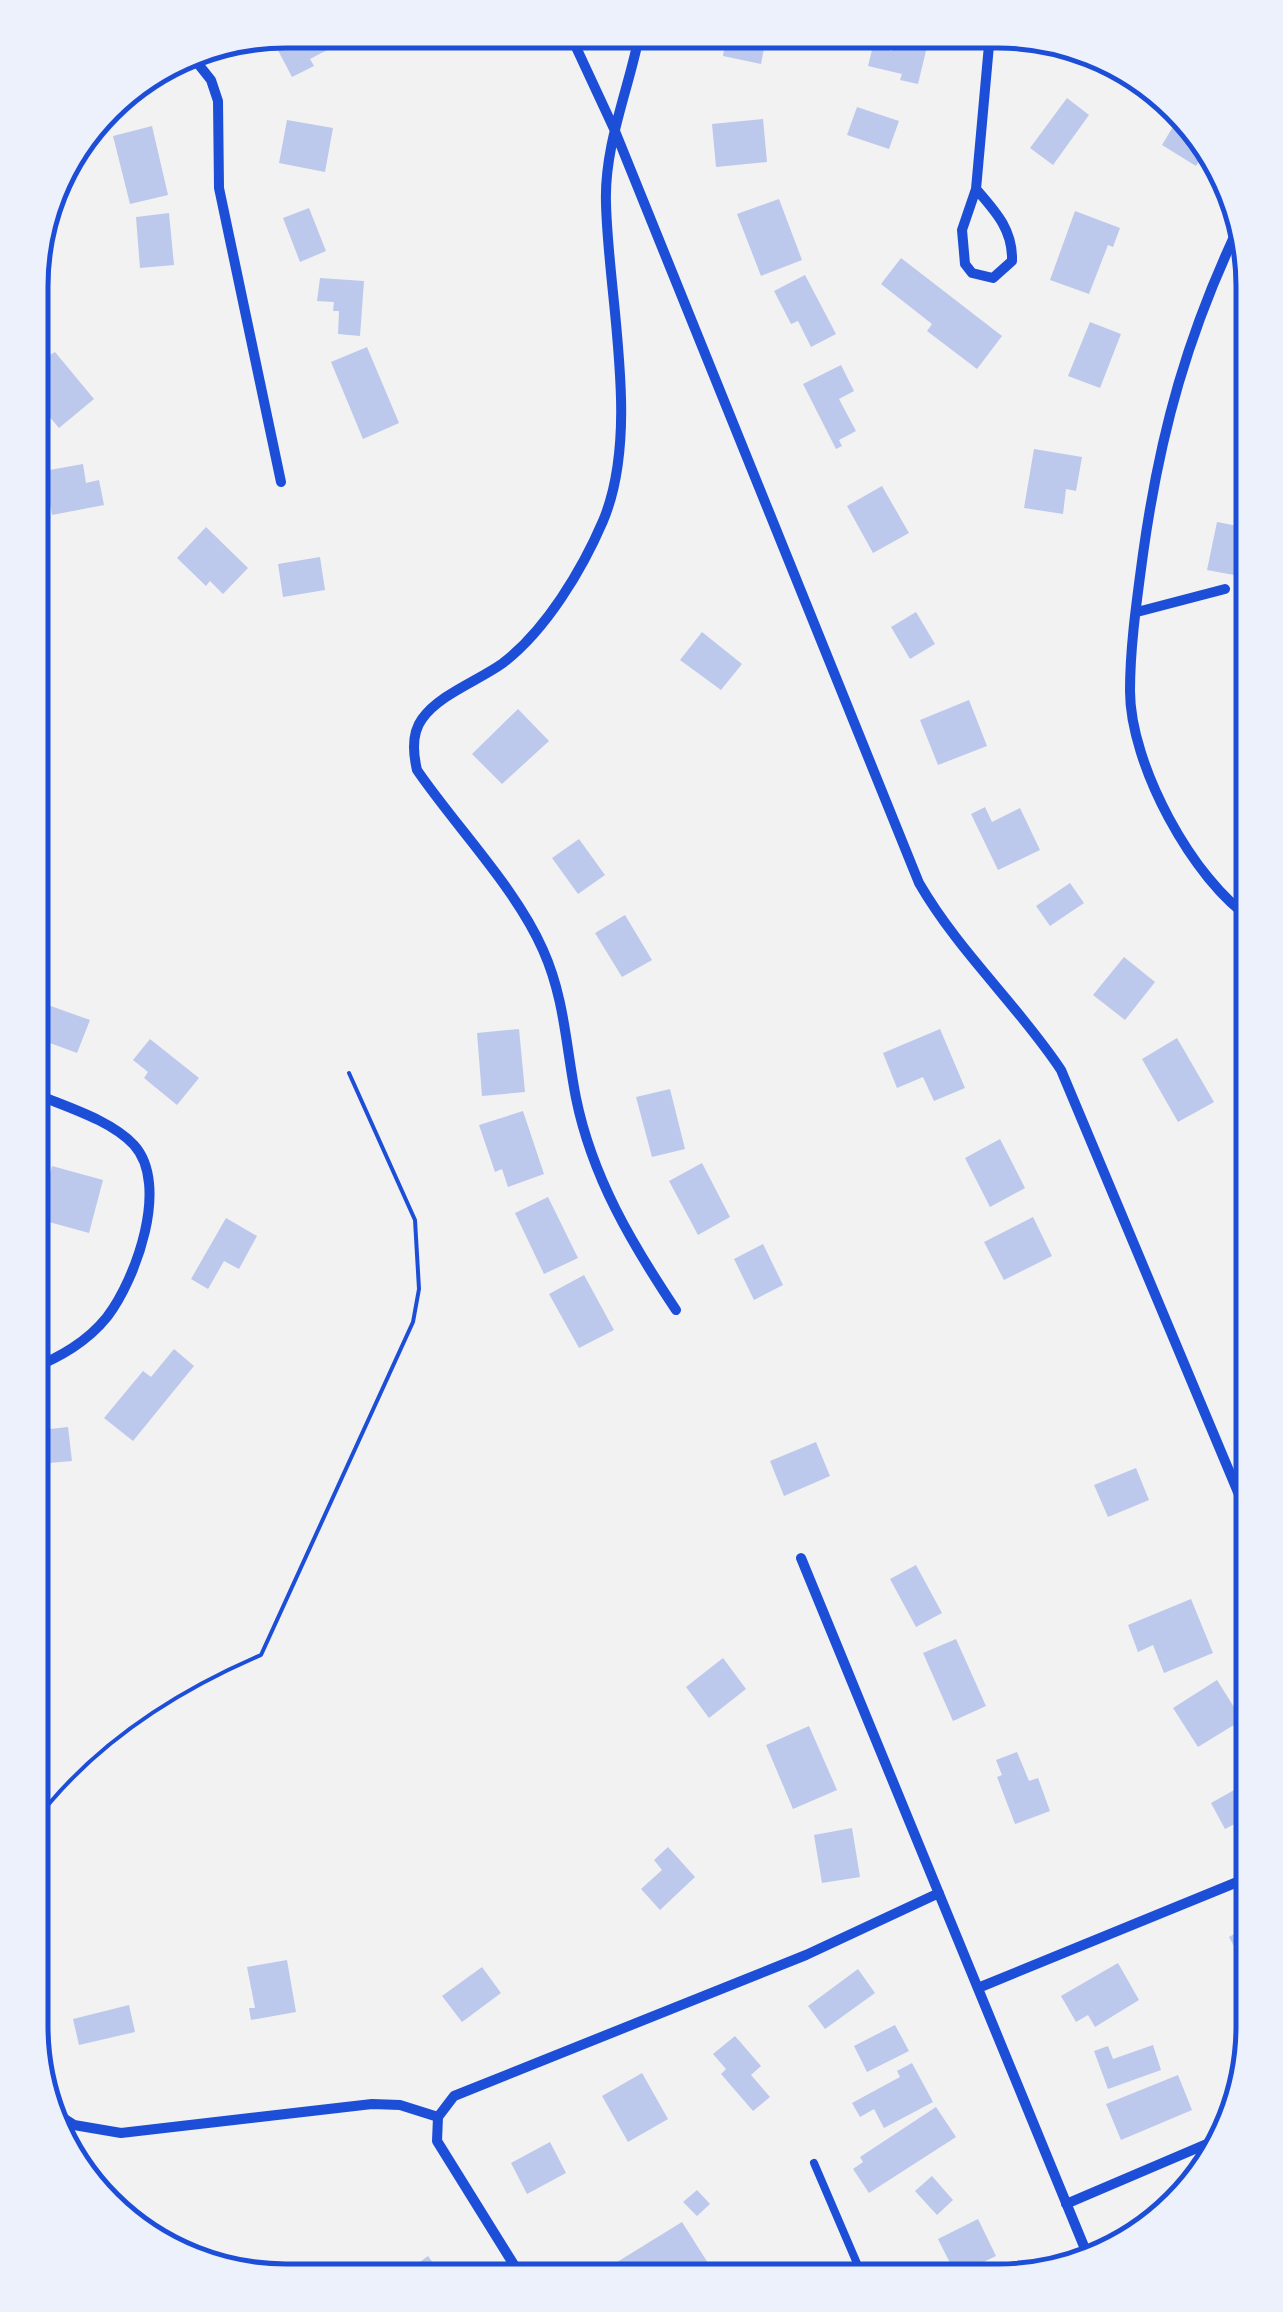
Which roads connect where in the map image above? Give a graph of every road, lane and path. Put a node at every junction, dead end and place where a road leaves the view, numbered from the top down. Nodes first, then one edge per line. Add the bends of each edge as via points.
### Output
1 (576, 48) edge
2 (636, 48) edge
3 (989, 48) edge
4 (198, 64) edge
5 (615, 131) junction
6 (976, 189) junction
7 (1231, 245) edge
8 (281, 482) dead end
9 (1225, 589) dead end
10 (1137, 612) junction
11 (1236, 908) edge
12 (349, 1074) dead end
13 (48, 1100) edge
14 (676, 1310) dead end
15 (48, 1360) edge
16 (1235, 1488) edge
17 (802, 1558) dead end
18 (48, 1807) edge
19 (1235, 1883) edge
20 (939, 1894) junction
21 (978, 1988) junction
22 (438, 2118) junction
23 (67, 2120) edge
24 (1205, 2145) edge
25 (814, 2163) dead end
26 (1066, 2204) junction
27 (1084, 2248) edge
28 (514, 2264) edge
29 (857, 2264) edge

1 - 5 street
2 - 5 street
3 - 6 street
4 - 8 street via 218,101 219,188
5 - 14 street via 606,203 619,445 607,511 581,564 533,633 479,680 434,706 418,726 413,753 417,770 542,947 557,984 590,1149 625,1228
5 - 16 street via 918,883 953,938 1061,1070
6 - 6 street via 1000,217 1012,246 1012,261 993,278 972,273 961,248
7 - 10 street via 1166,417
9 - 10 street
10 - 11 street via 1130,694 1155,786 1207,877
12 - 18 path via 415,1220 420,1254 412,1322 261,1655 148,1714
13 - 15 street via 126,1136 147,1165 152,1200 125,1286 107,1317 82,1342
17 - 20 street
19 - 21 street
20 - 21 street
20 - 22 street via 806,1955 454,2096
21 - 26 street
22 - 23 street via 372,2104 121,2132
22 - 28 street via 437,2141
24 - 26 street
25 - 29 lane
26 - 27 street

